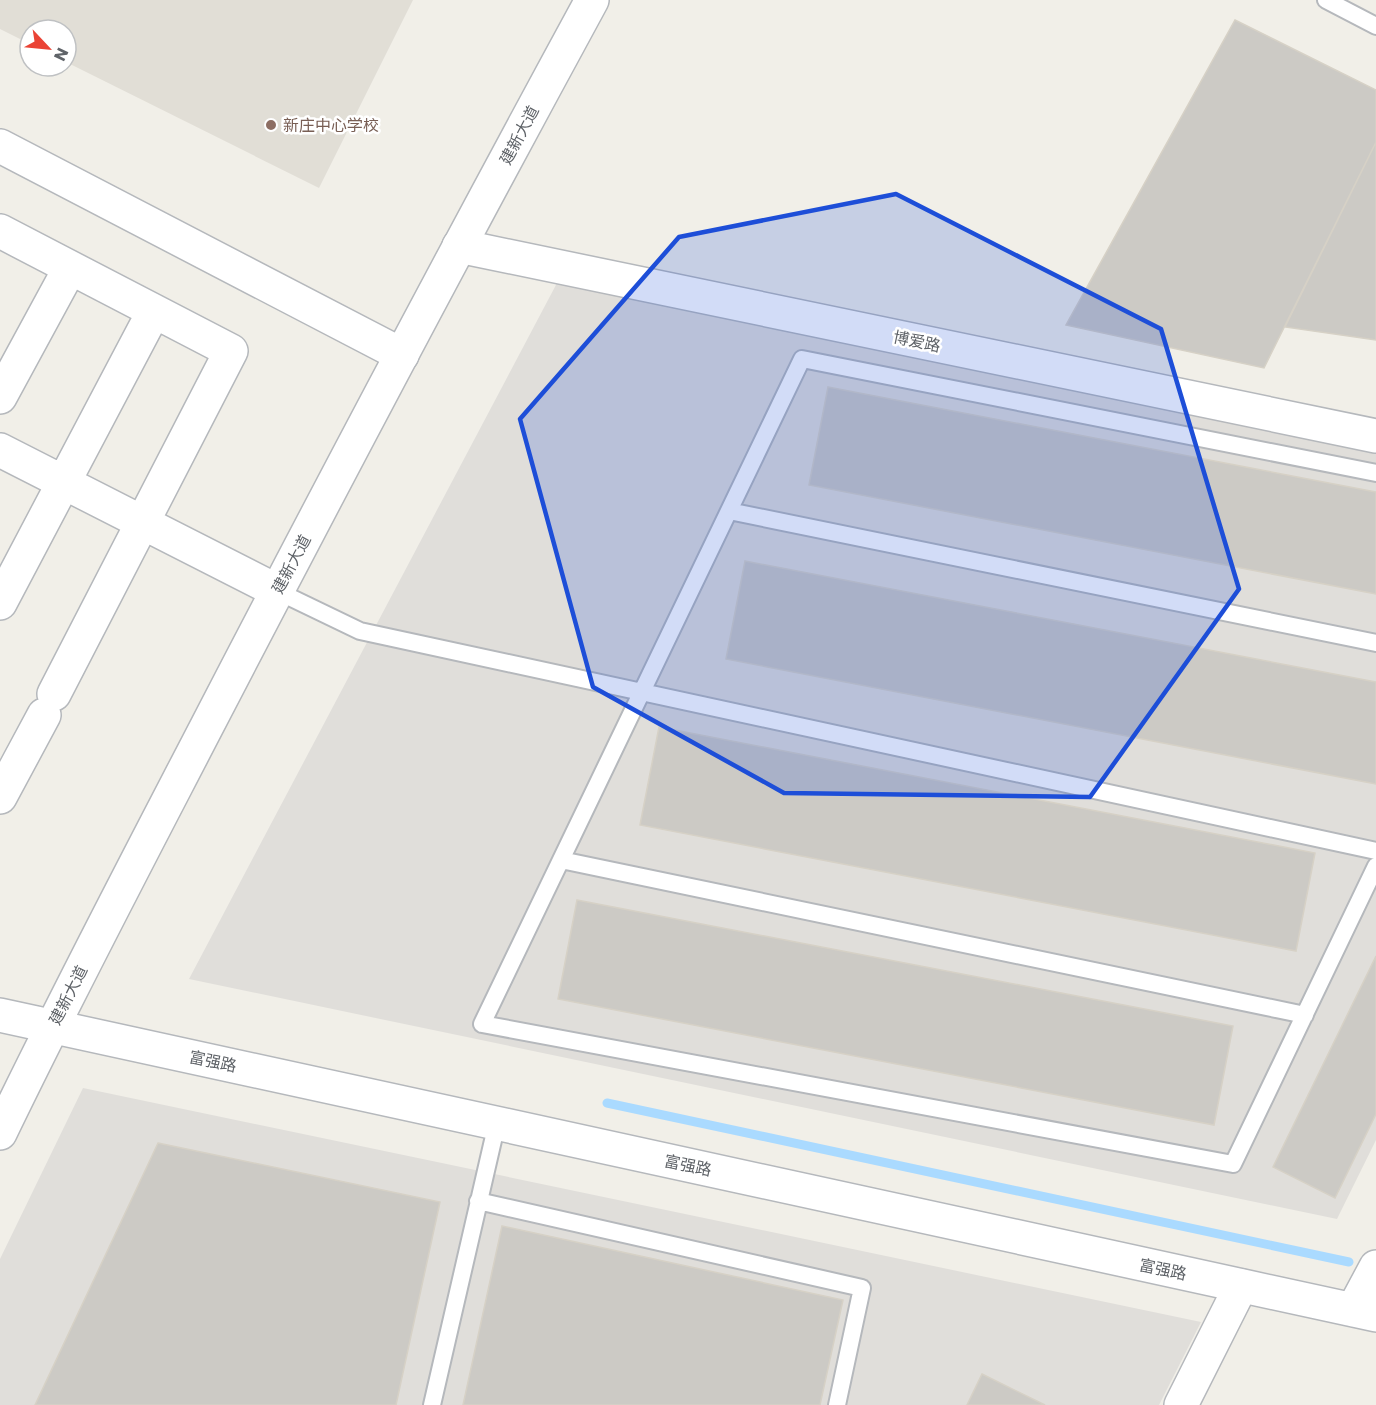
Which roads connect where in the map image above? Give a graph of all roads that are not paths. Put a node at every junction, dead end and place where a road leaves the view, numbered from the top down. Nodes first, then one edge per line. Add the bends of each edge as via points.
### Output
1 (592, 0) edge
2 (1326, 0) edge
3 (1376, 26) edge
4 (0, 147) edge
5 (0, 231) edge
6 (459, 246) junction
7 (70, 268) junction
8 (154, 311) junction
9 (402, 355) junction
10 (0, 397) edge
11 (1376, 436) edge
12 (0, 450) edge
13 (1376, 473) edge
14 (64, 482) junction
15 (729, 511) junction
16 (143, 522) junction
17 (277, 591) junction
18 (0, 603) edge
19 (1376, 643) edge
20 (641, 692) junction
21 (0, 797) edge
22 (1376, 851) edge
23 (561, 860) junction
24 (1376, 866) edge
25 (0, 1015) edge
26 (1305, 1015) junction
27 (52, 1026) junction
28 (496, 1123) junction
29 (0, 1133) edge
30 (478, 1201) junction
31 (1376, 1267) edge
32 (1241, 1286) junction
33 (1364, 1313) edge
34 (432, 1405) edge
35 (837, 1405) edge
36 (1180, 1405) edge

1 - 6 street, 建新大道
2 - 3 lane
4 - 9 street
5 - 7 street
6 - 9 street, 建新大道
6 - 11 street, 博爱路
7 - 8 street
7 - 10 street
8 - 14 street
8 - 16 street via 231,351
9 - 17 street, 建新大道
12 - 14 street
13 - 15 lane via 802,359
14 - 16 street
14 - 18 street
15 - 19 lane
15 - 20 lane
16 - 17 street
16 - 21 street
17 - 20 lane via 360,631
17 - 27 street, 建新大道
20 - 22 lane
20 - 23 lane
23 - 26 lane
23 - 26 lane via 482,1024 1233,1164
24 - 26 lane
25 - 27 street, 富强路
27 - 28 street, 富强路
27 - 29 street, 建新大道
28 - 30 lane
28 - 32 street, 富强路
30 - 34 lane
30 - 35 lane via 862,1288
31 - 33 street
32 - 33 street, 富强路
32 - 36 street

